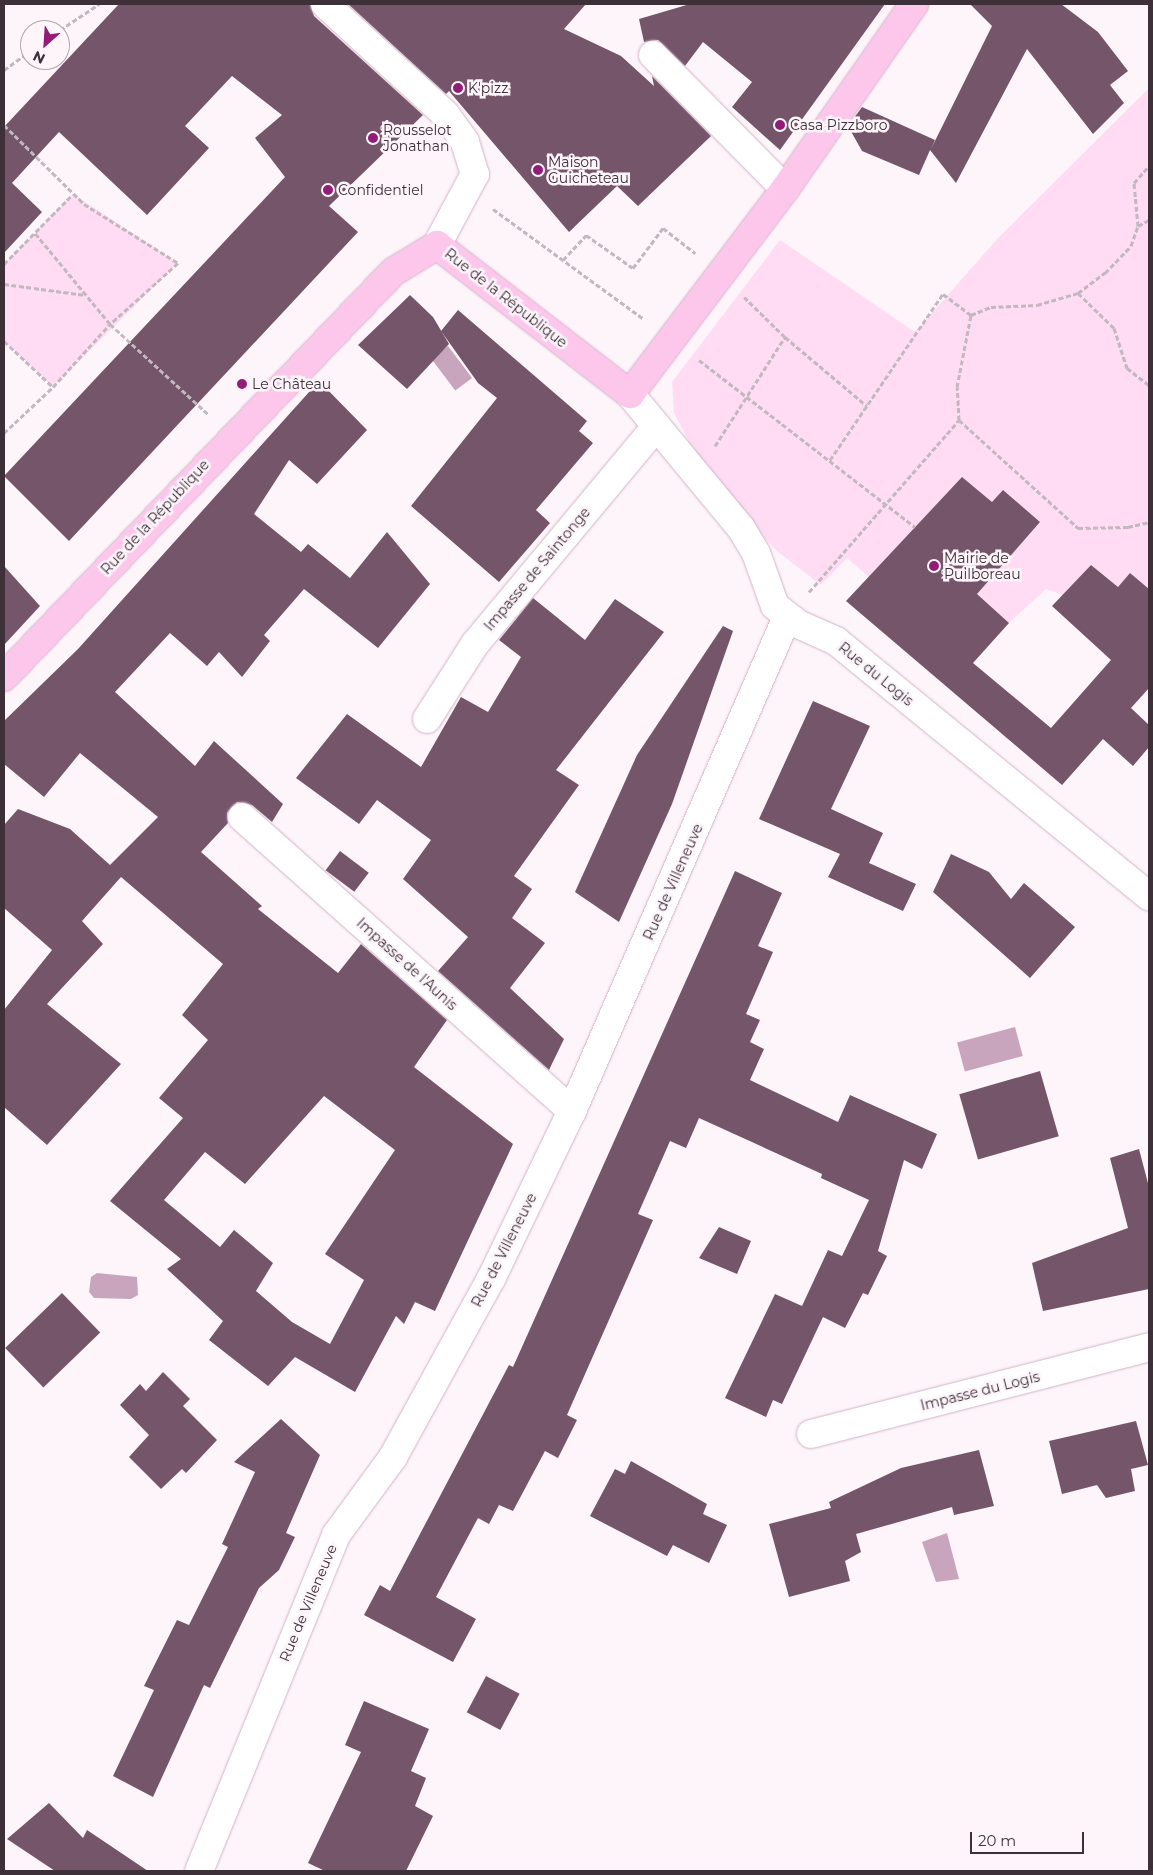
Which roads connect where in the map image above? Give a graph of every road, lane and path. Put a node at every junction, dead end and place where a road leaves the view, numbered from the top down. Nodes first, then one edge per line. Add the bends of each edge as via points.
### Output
1 (99, 4) edge
2 (325, 4) edge
3 (914, 4) edge
4 (70, 23) edge
5 (653, 55) dead end
6 (20, 58) edge
7 (4, 70) edge
8 (4, 125) edge
9 (1149, 166) edge
10 (785, 189) junction
11 (73, 194) junction
12 (1149, 220) edge
13 (1138, 226) junction
14 (35, 233) junction
15 (437, 245) junction
16 (4, 264) edge
17 (4, 284) edge
18 (1078, 293) junction
19 (86, 295) junction
20 (972, 315) junction
21 (110, 324) junction
22 (785, 337) dead end
23 (4, 341) edge
24 (1149, 385) edge
25 (53, 387) junction
26 (630, 394) junction
27 (867, 406) junction
28 (959, 420) junction
29 (656, 427) junction
30 (4, 433) edge
31 (232, 436) junction
32 (830, 460) dead end
33 (1149, 522) edge
34 (788, 617) junction
35 (4, 677) edge
36 (427, 719) dead end
37 (242, 817) dead end
38 (1149, 896) edge
39 (572, 1111) junction
40 (1149, 1347) edge
41 (811, 1434) dead end
42 (199, 1871) edge

1 - 4 path
2 - 15 street via 445,114 465,142 475,174
3 - 10 main road
5 - 10 street
6 - 7 path
8 - 11 path
9 - 13 path via 1134,184
10 - 26 main road
11 - 14 path
11 - 21 path via 178,264
12 - 13 path
13 - 18 path via 1131,246 1105,274
14 - 16 path
14 - 19 path
15 - 26 main road, Rue de la République
15 - 31 main road, Rue de la République via 393,272
17 - 19 path
18 - 20 path via 1037,305 991,307
18 - 24 path via 1114,328 1127,368
19 - 21 path
20 - 27 path via 943,294
20 - 28 path via 958,387
21 - 25 path
21 - 31 path
22 - 27 path
23 - 25 path
25 - 30 path
26 - 29 street, Rue du Logis
27 - 32 path
28 - 33 path via 1078,528 1128,527
28 - 34 path
29 - 34 street, Rue du Logis via 741,528 756,553 764,587
29 - 36 street, Impasse de Saintonge via 475,644
31 - 35 main road, Rue de la République
34 - 38 street, Rue du Logis via 836,641
34 - 39 street, Rue de Villeneuve
37 - 39 street, Impasse de l'Aunis
39 - 42 street, Rue de Villeneuve via 491,1279 398,1448 336,1535
40 - 41 street, Impasse du Logis

